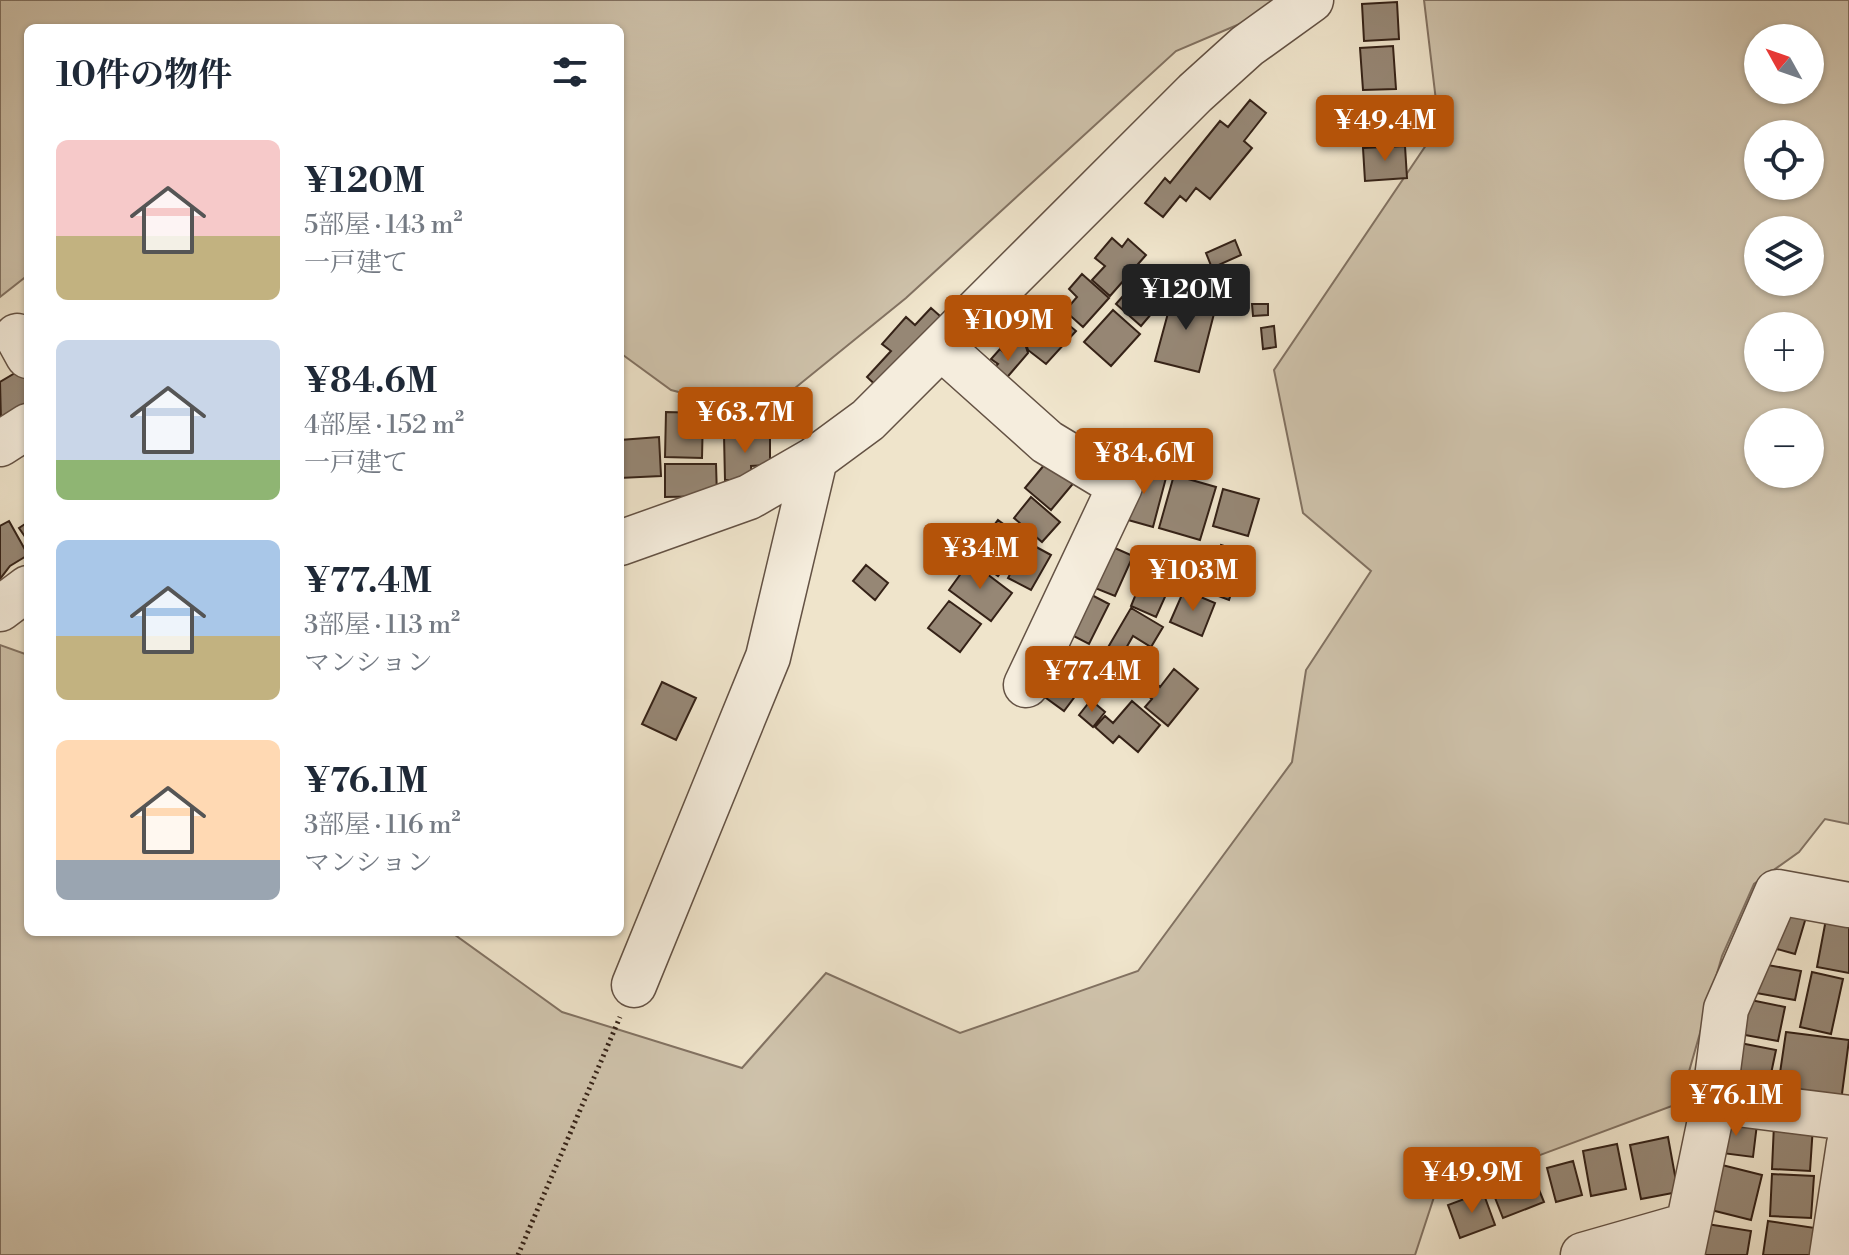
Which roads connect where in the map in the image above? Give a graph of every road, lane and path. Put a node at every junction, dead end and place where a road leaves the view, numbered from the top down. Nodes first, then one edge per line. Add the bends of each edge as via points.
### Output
1 (1311, 0) edge
2 (941, 347) junction
3 (24, 429) edge
4 (0, 444) edge
5 (815, 459) junction
6 (624, 542) edge
7 (24, 591) edge
8 (0, 611) edge
9 (24, 622) edge
10 (1026, 685) dead end
11 (1849, 905) edge
12 (634, 985) joint
13 (1714, 1101) junction
14 (1849, 1118) edge
15 (1849, 1144) edge
16 (1685, 1240) edge
17 (518, 1255) edge
18 (1583, 1255) edge
19 (1832, 1255) edge

1 - 2 street via 1247,46 1195,93
2 - 5 street via 868,420
2 - 10 street via 1047,442 1120,486
3 - 4 street
5 - 6 street via 749,497
5 - 12 street via 768,657
7 - 8 street
8 - 9 street
11 - 13 street via 1777,892 1726,1009
12 - 17 path
13 - 14 street
13 - 16 street
15 - 19 street
16 - 18 street

